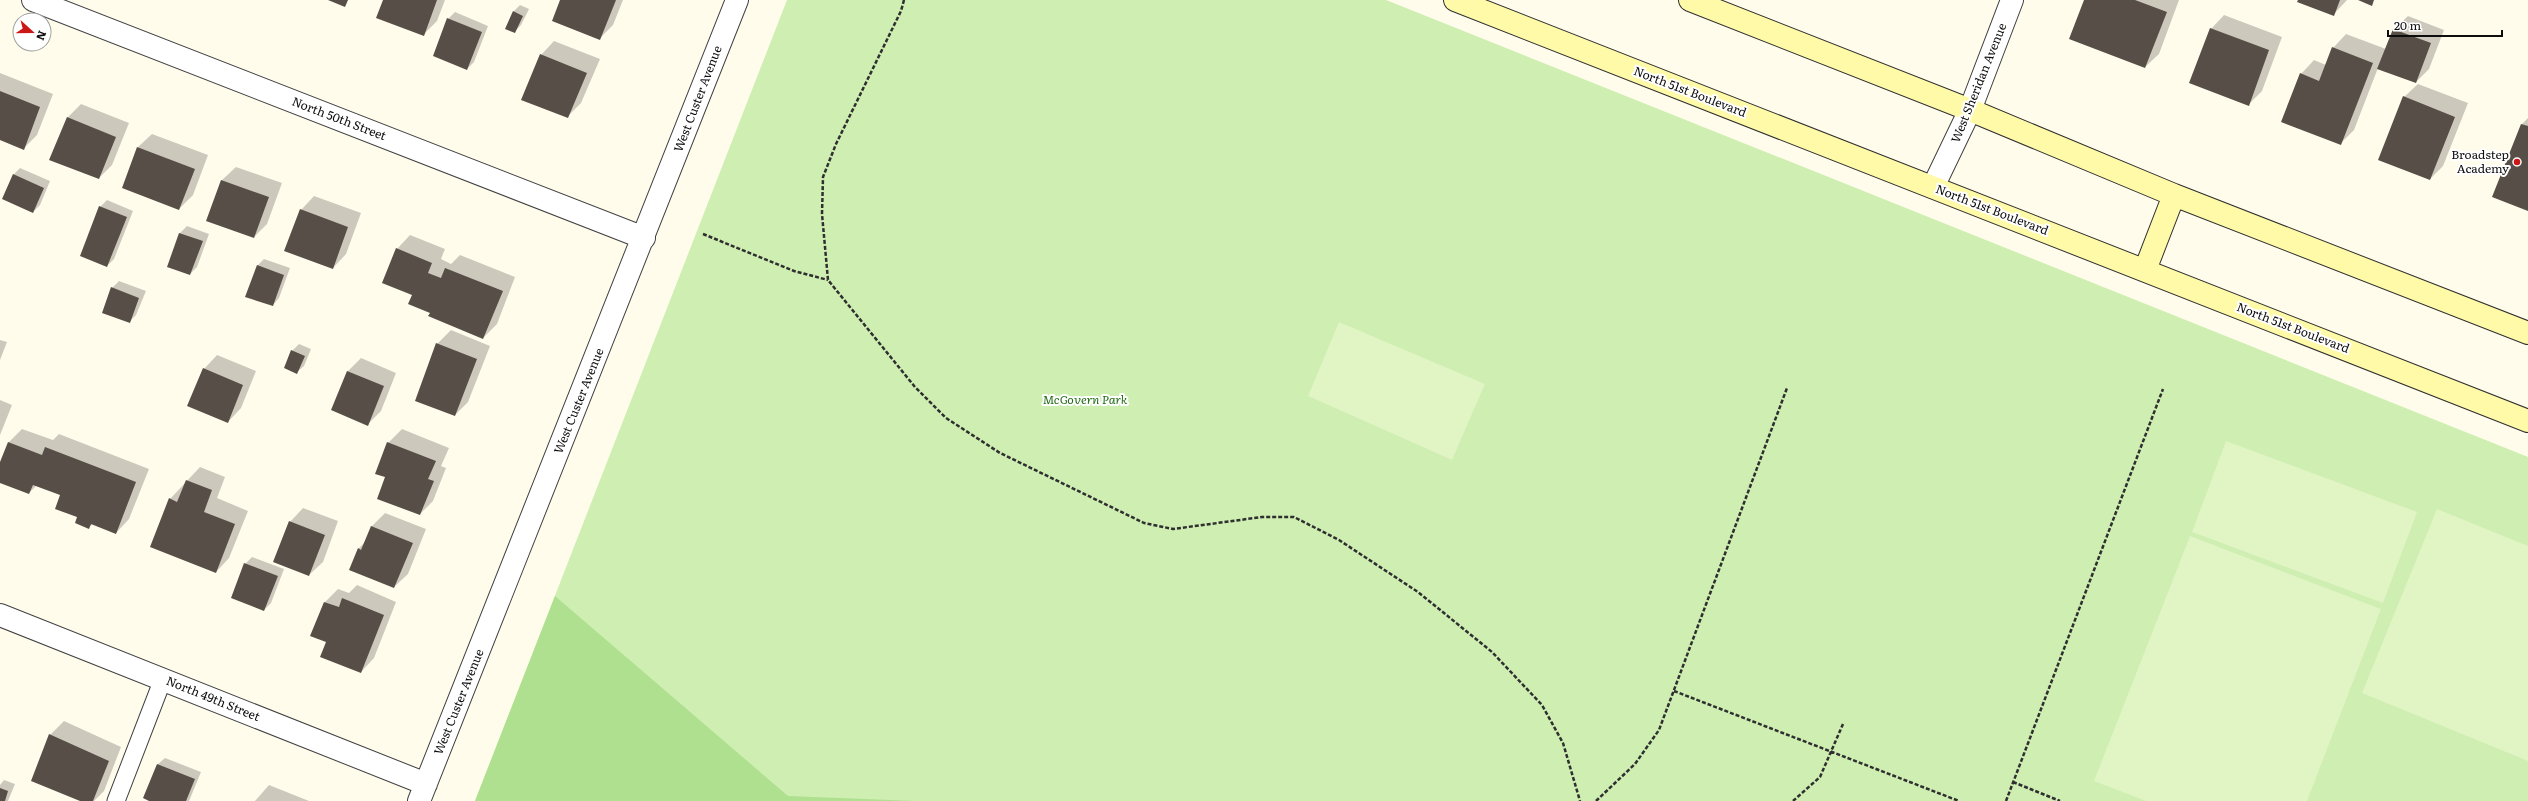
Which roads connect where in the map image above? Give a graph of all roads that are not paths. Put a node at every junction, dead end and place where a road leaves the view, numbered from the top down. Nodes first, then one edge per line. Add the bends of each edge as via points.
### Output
1 (33, 0) edge
2 (737, 0) edge
3 (1455, 0) edge
4 (1690, 0) edge
5 (2012, 0) edge
6 (1970, 110) junction
7 (1933, 187) junction
8 (2174, 195) junction
9 (644, 238) junction
10 (2145, 270) junction
11 (2528, 333) edge
12 (2528, 421) edge
13 (0, 616) edge
14 (163, 679) junction
15 (423, 793) edge
16 (116, 801) edge

1 - 9 street, North 50th Street
2 - 9 street, West Custer Avenue
3 - 7 street, North 51st Boulevard
4 - 6 street
5 - 6 street, West Sheridan Avenue
6 - 7 street, West Sheridan Avenue
6 - 8 street
7 - 10 street, North 51st Boulevard
8 - 10 street
8 - 11 street
9 - 15 street, West Custer Avenue
10 - 12 street, North 51st Boulevard
13 - 14 street, North 49th Street
14 - 15 street, North 49th Street
14 - 16 lane

